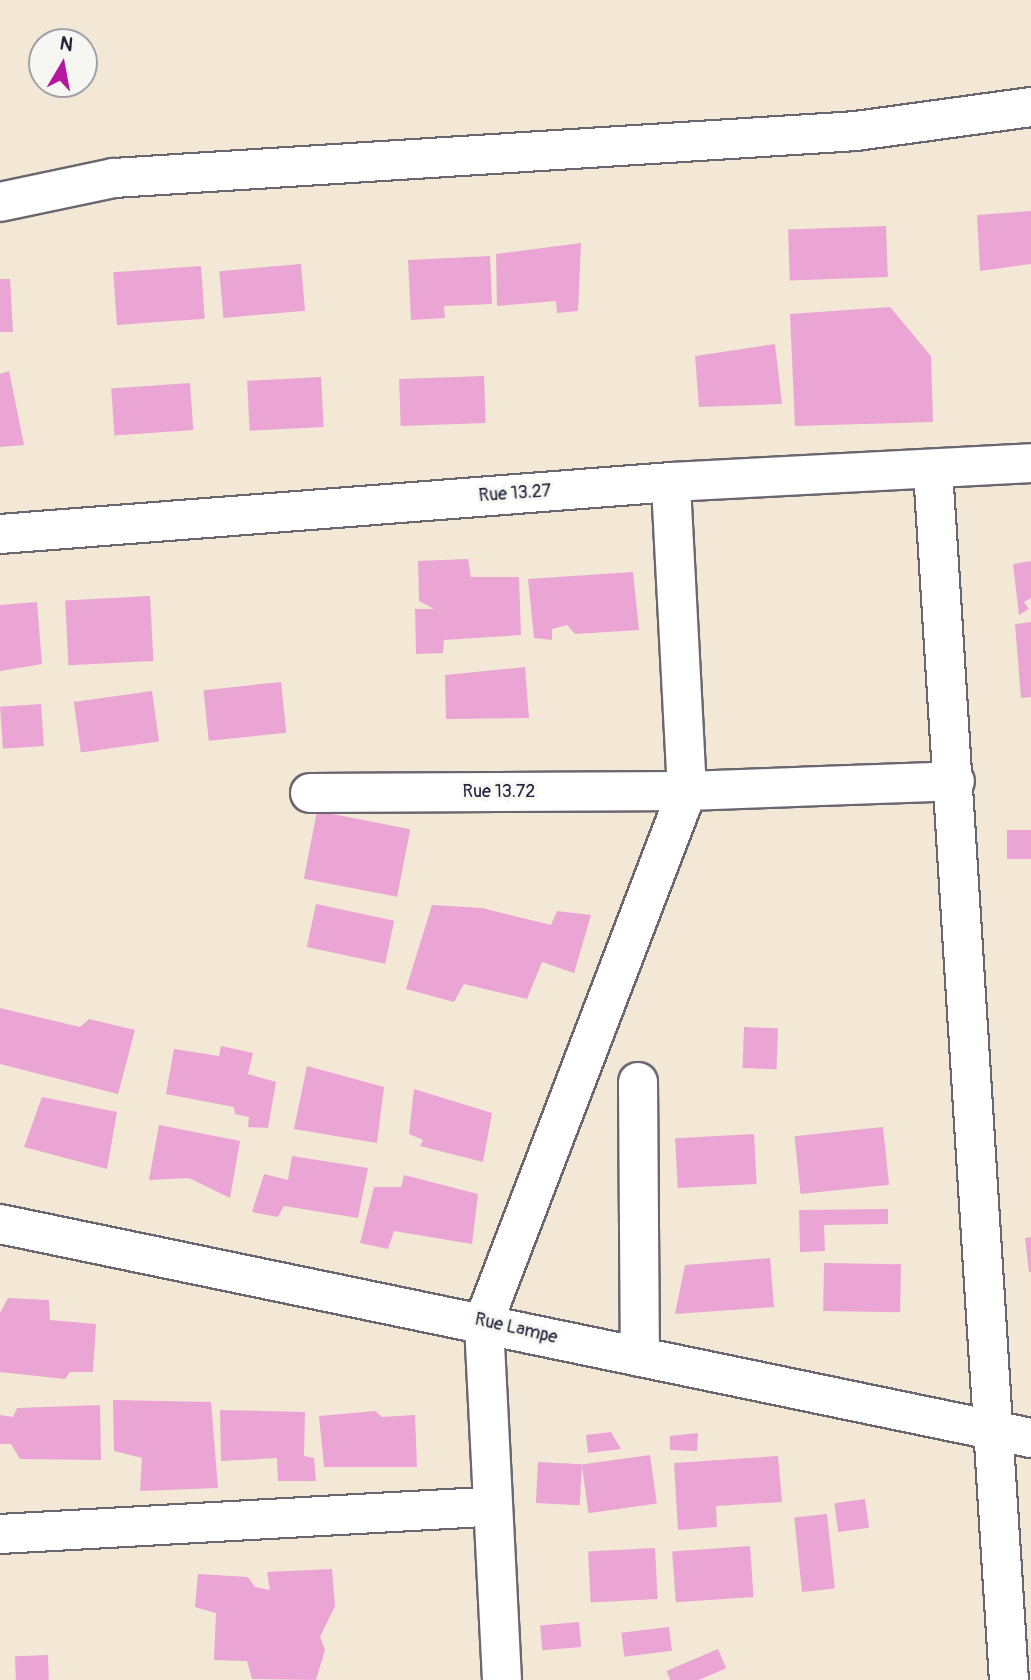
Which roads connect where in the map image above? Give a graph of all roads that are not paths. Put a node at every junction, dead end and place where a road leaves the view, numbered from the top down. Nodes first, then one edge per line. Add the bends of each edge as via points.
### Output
1 (1031, 107) edge
2 (0, 202) edge
3 (1031, 463) edge
4 (933, 470) junction
5 (671, 482) junction
6 (0, 534) edge
7 (956, 781) junction
8 (687, 791) junction
9 (310, 793) dead end
10 (638, 1082) dead end
11 (0, 1224) edge
12 (484, 1321) junction
13 (640, 1357) junction
14 (1013, 1434) edge
15 (489, 1507) junction
16 (0, 1534) edge
17 (502, 1680) edge
18 (1009, 1680) edge

1 - 2 street via 856,131 114,178
3 - 4 street, Rue 13.27
4 - 5 street, Rue 13.27
4 - 7 street
5 - 6 street, Rue 13.27
5 - 8 street
7 - 8 street, Rue 13.72
7 - 14 street
8 - 9 street, Rue 13.72
8 - 12 street
10 - 13 street
11 - 12 street, Rue Lampe
12 - 13 street, Rue Lampe
12 - 15 street
13 - 14 street, Rue Lampe
14 - 18 street
15 - 16 street
15 - 17 street

